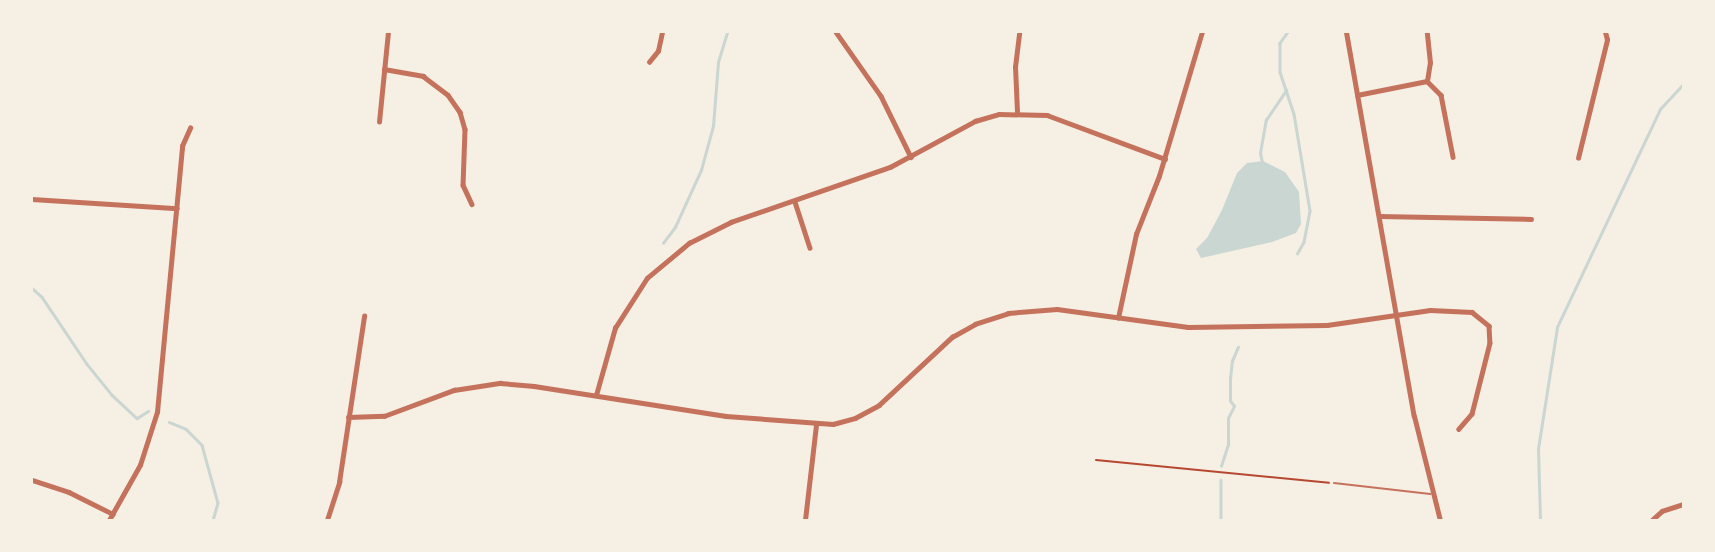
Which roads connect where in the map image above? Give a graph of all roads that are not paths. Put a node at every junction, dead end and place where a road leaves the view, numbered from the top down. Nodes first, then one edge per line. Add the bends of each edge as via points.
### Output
1 (388, 32) edge
2 (662, 32) edge
3 (836, 32) edge
4 (1019, 32) edge
5 (1202, 32) edge
6 (1346, 32) edge
7 (1427, 32) edge
8 (1605, 32) edge
9 (649, 62) dead end
10 (384, 69) junction
11 (1427, 80) junction
12 (1357, 95) junction
13 (1017, 112) junction
14 (379, 122) dead end
15 (190, 128) dead end
16 (911, 157) junction
17 (1453, 157) dead end
18 (1578, 158) dead end
19 (1165, 159) junction
20 (32, 199) edge
21 (795, 202) junction
22 (472, 204) dead end
23 (177, 208) junction
24 (1379, 216) junction
25 (1531, 219) dead end
26 (810, 248) dead end
27 (1396, 313) junction
28 (364, 316) dead end
29 (1118, 318) junction
30 (596, 395) junction
31 (348, 417) junction
32 (816, 425) junction
33 (1459, 429) dead end
34 (32, 480) edge
35 (1334, 483) road end
36 (1432, 494) junction
37 (1684, 504) edge
38 (113, 514) junction
39 (109, 520) edge
40 (327, 520) edge
41 (805, 520) edge
42 (1440, 520) edge
43 (1652, 520) edge

1 - 10 street
2 - 9 street via 658,51
3 - 16 street via 881,96
4 - 13 street
5 - 19 street
6 - 12 street
7 - 11 street
8 - 18 street via 1607,40
10 - 14 street
10 - 22 street via 423,76 460,111 465,129 463,185
11 - 12 street
11 - 17 street via 1441,94
12 - 24 street
13 - 16 street via 975,121
13 - 19 street via 1063,120
15 - 23 street via 182,146
16 - 21 street
19 - 29 street via 1136,234
20 - 23 street
21 - 26 street
21 - 30 street via 711,230 655,270 615,328
23 - 38 street via 156,420 140,465
24 - 25 street
24 - 27 street
27 - 29 street via 1349,323 1292,326 1188,327
27 - 33 street via 1472,312 1489,326 1490,343 1472,414
27 - 36 street
28 - 31 street
29 - 32 street via 1038,309 982,321 940,346 867,412
30 - 31 street via 518,384 482,385 384,416
30 - 32 street
31 - 40 street via 339,482
32 - 41 street
34 - 38 street
35 - 36 lane
36 - 42 street
37 - 43 street via 1670,507
38 - 39 street

